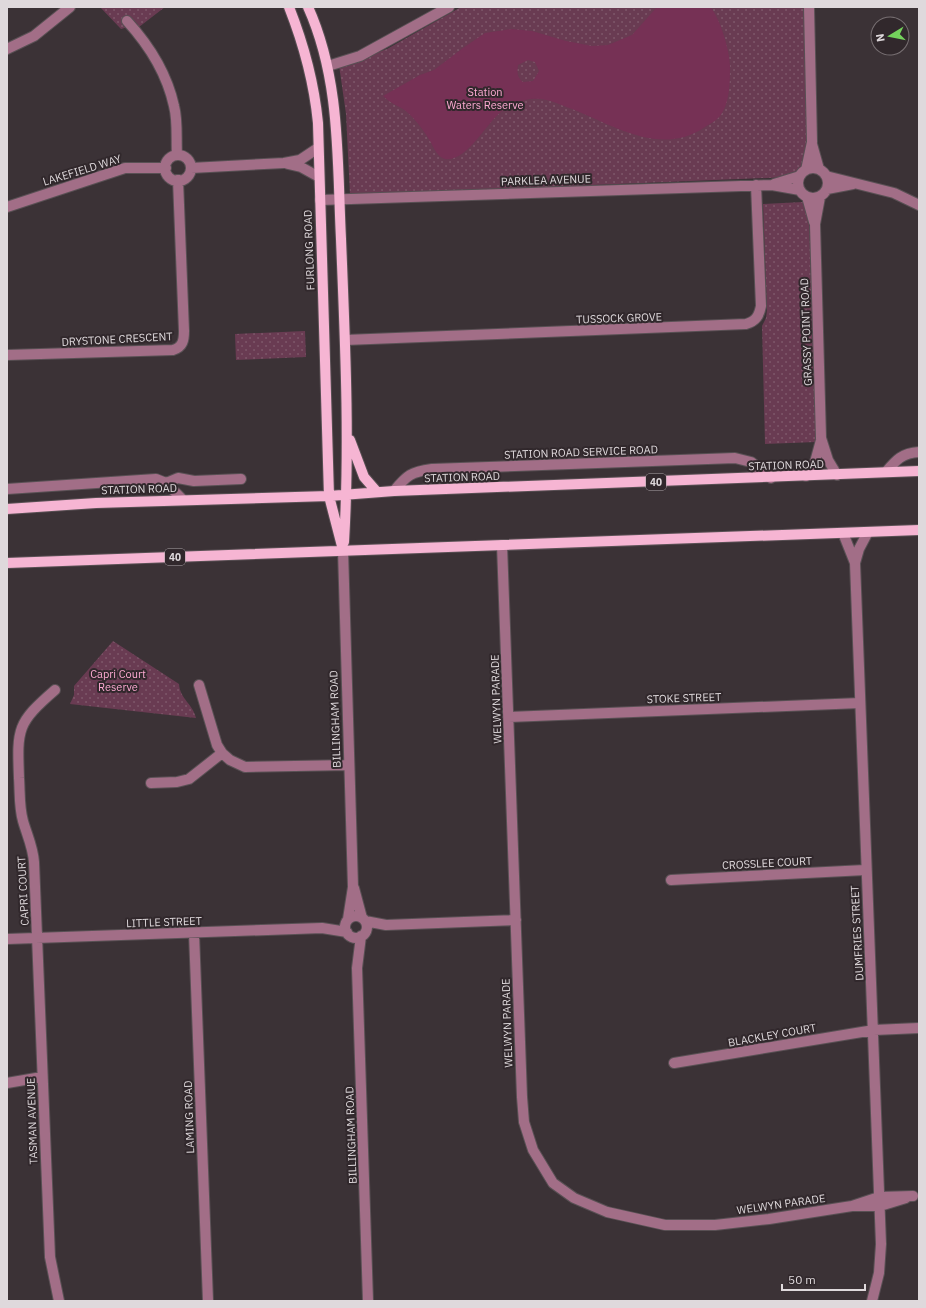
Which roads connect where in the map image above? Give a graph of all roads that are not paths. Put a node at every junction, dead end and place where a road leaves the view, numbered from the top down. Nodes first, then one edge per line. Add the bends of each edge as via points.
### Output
1 (70, 7) edge
2 (289, 7) edge
3 (308, 7) edge
4 (449, 7) edge
5 (809, 7) edge
6 (127, 21) dead end
7 (7, 50) edge
8 (328, 66) junction
9 (812, 142) junction
10 (318, 148) junction
11 (177, 155) junction
12 (284, 163) junction
13 (166, 168) junction
14 (191, 168) junction
15 (823, 172) junction
16 (803, 173) junction
17 (319, 177) junction
18 (178, 180) junction
19 (855, 184) junction
20 (756, 185) junction
21 (772, 185) junction
22 (824, 193) junction
23 (804, 194) junction
24 (320, 200) junction
25 (339, 200) junction
26 (918, 203) edge
27 (7, 207) edge
28 (815, 224) junction
29 (345, 340) junction
30 (7, 356) edge
31 (347, 426) junction
32 (821, 438) junction
33 (919, 452) edge
34 (919, 471) edge
35 (886, 472) junction
36 (837, 475) junction
37 (806, 476) junction
38 (771, 478) junction
39 (241, 479) dead end
40 (166, 483) junction
41 (7, 489) edge
42 (394, 491) junction
43 (377, 492) junction
44 (347, 494) junction
45 (329, 496) junction
46 (182, 500) junction
47 (7, 509) edge
48 (919, 530) edge
49 (868, 532) junction
50 (843, 533) junction
51 (502, 545) junction
52 (343, 550) junction
53 (7, 563) edge
54 (855, 563) junction
55 (199, 685) dead end
56 (55, 690) dead end
57 (860, 703) junction
58 (509, 717) junction
59 (222, 753) junction
60 (349, 765) junction
61 (151, 783) dead end
62 (865, 870) junction
63 (671, 880) dead end
64 (353, 887) junction
65 (363, 919) junction
66 (347, 920) junction
67 (516, 920) junction
68 (386, 926) junction
69 (322, 928) junction
70 (194, 933) junction
71 (348, 934) junction
72 (363, 934) junction
73 (38, 938) junction
74 (7, 939) edge
75 (357, 968) junction
76 (919, 1028) edge
77 (874, 1030) junction
78 (674, 1063) dead end
79 (42, 1081) junction
80 (7, 1084) edge
81 (916, 1195) edge
82 (879, 1201) junction
83 (59, 1301) edge
84 (208, 1301) edge
85 (368, 1301) edge
86 (872, 1301) edge

1 - 7 street via 34,36
2 - 10 main road, FURLONG ROAD via 301,36 315,93
3 - 8 main road via 322,42
4 - 8 street via 360,56
5 - 9 street
6 - 11 street via 144,40 165,77 174,107
8 - 25 main road via 335,118
9 - 15 street
9 - 16 street
10 - 12 street via 300,160
10 - 17 main road, FURLONG ROAD
11 - 13 street via 170,158
11 - 14 street via 188,160
12 - 14 street
12 - 17 street via 301,167
13 - 18 street via 171,178
13 - 27 street, LAKEFIELD WAY via 126,168
14 - 18 street via 187,177
15 - 16 street via 813,168
15 - 19 street
15 - 22 street via 828,182
16 - 21 street, PARKLEA AVENUE
16 - 23 street via 798,183
17 - 24 main road, FURLONG ROAD
18 - 30 street, DRYSTONE CRESCENT via 184,331 180,347 173,350
19 - 22 street
19 - 26 street via 894,193
20 - 21 street, PARKLEA AVENUE
20 - 25 street, PARKLEA AVENUE
20 - 29 street, TUSSOCK GROVE via 761,306 756,319 746,324
21 - 23 street, PARKLEA AVENUE
22 - 23 street via 814,198
22 - 28 street, GRASSY POINT ROAD
23 - 28 street, GRASSY POINT ROAD
24 - 25 street, PARKLEA AVENUE
24 - 45 main road, FURLONG ROAD
25 - 29 main road
28 - 32 street, GRASSY POINT ROAD
29 - 31 main road
31 - 43 main road via 364,477
31 - 44 main road
32 - 36 street, GRASSY POINT ROAD via 828,460
32 - 37 street, GRASSY POINT ROAD via 815,462
33 - 35 street via 904,454
34 - 35 main road, STATION ROAD / 40
35 - 36 main road, STATION ROAD / 40
36 - 37 main road, STATION ROAD / 40
37 - 38 main road, STATION ROAD / 40
38 - 42 main road, STATION ROAD / 40
38 - 42 street, STATION ROAD SERVICE ROAD via 751,462 735,458 432,469 416,471 406,477
39 - 40 street via 194,481 178,478
40 - 41 street via 146,479
40 - 46 street
42 - 43 main road, STATION ROAD / 40
43 - 44 main road, STATION ROAD / 40
44 - 45 main road, STATION ROAD / 40
44 - 52 main road
45 - 46 main road, STATION ROAD / 40
45 - 52 main road, FURLONG ROAD
46 - 47 main road, STATION ROAD / 40
48 - 49 main road, 40
49 - 50 main road, 40
49 - 54 street, DUMFRIES STREET
50 - 51 main road, 40
50 - 54 street, DUMFRIES STREET
51 - 52 main road, 40
51 - 58 street, WELWYN PARADE
52 - 53 main road, 40
52 - 60 street, BILLINGHAM ROAD
54 - 57 street, DUMFRIES STREET
55 - 59 street via 217,745
56 - 73 street, CAPRI COURT via 30,712 20,728 17,744 21,815 34,857
57 - 58 street, STOKE STREET
57 - 62 street, DUMFRIES STREET
58 - 67 street, WELWYN PARADE
59 - 60 street via 238,764 255,768
59 - 61 street via 188,779
60 - 64 street, BILLINGHAM ROAD
62 - 63 street, CROSSLEE COURT
62 - 77 street, DUMFRIES STREET
64 - 65 street, BILLINGHAM ROAD
64 - 66 street, BILLINGHAM ROAD
65 - 66 street via 356,916
65 - 68 street
65 - 72 street via 366,927
66 - 69 street, LITTLE STREET
66 - 71 street
67 - 68 street
67 - 82 street, WELWYN PARADE via 524,1122 533,1150 553,1183 574,1198 607,1212 666,1225 715,1225 769,1219
68 - 72 street
69 - 70 street, LITTLE STREET
69 - 71 street, LITTLE STREET
70 - 73 street, LITTLE STREET
70 - 84 street, LAMING ROAD
71 - 72 street via 357,937
71 - 75 street, BILLINGHAM ROAD
72 - 75 street, BILLINGHAM ROAD
73 - 74 street, LITTLE STREET
73 - 79 street, TASMAN AVENUE
75 - 85 street, BILLINGHAM ROAD
76 - 77 street, BLACKLEY COURT
77 - 78 street, BLACKLEY COURT
77 - 82 street, DUMFRIES STREET
79 - 80 street
79 - 83 street, TASMAN AVENUE via 50,1257
81 - 82 street, WELWYN PARADE
82 - 86 street, DUMFRIES STREET via 881,1262

